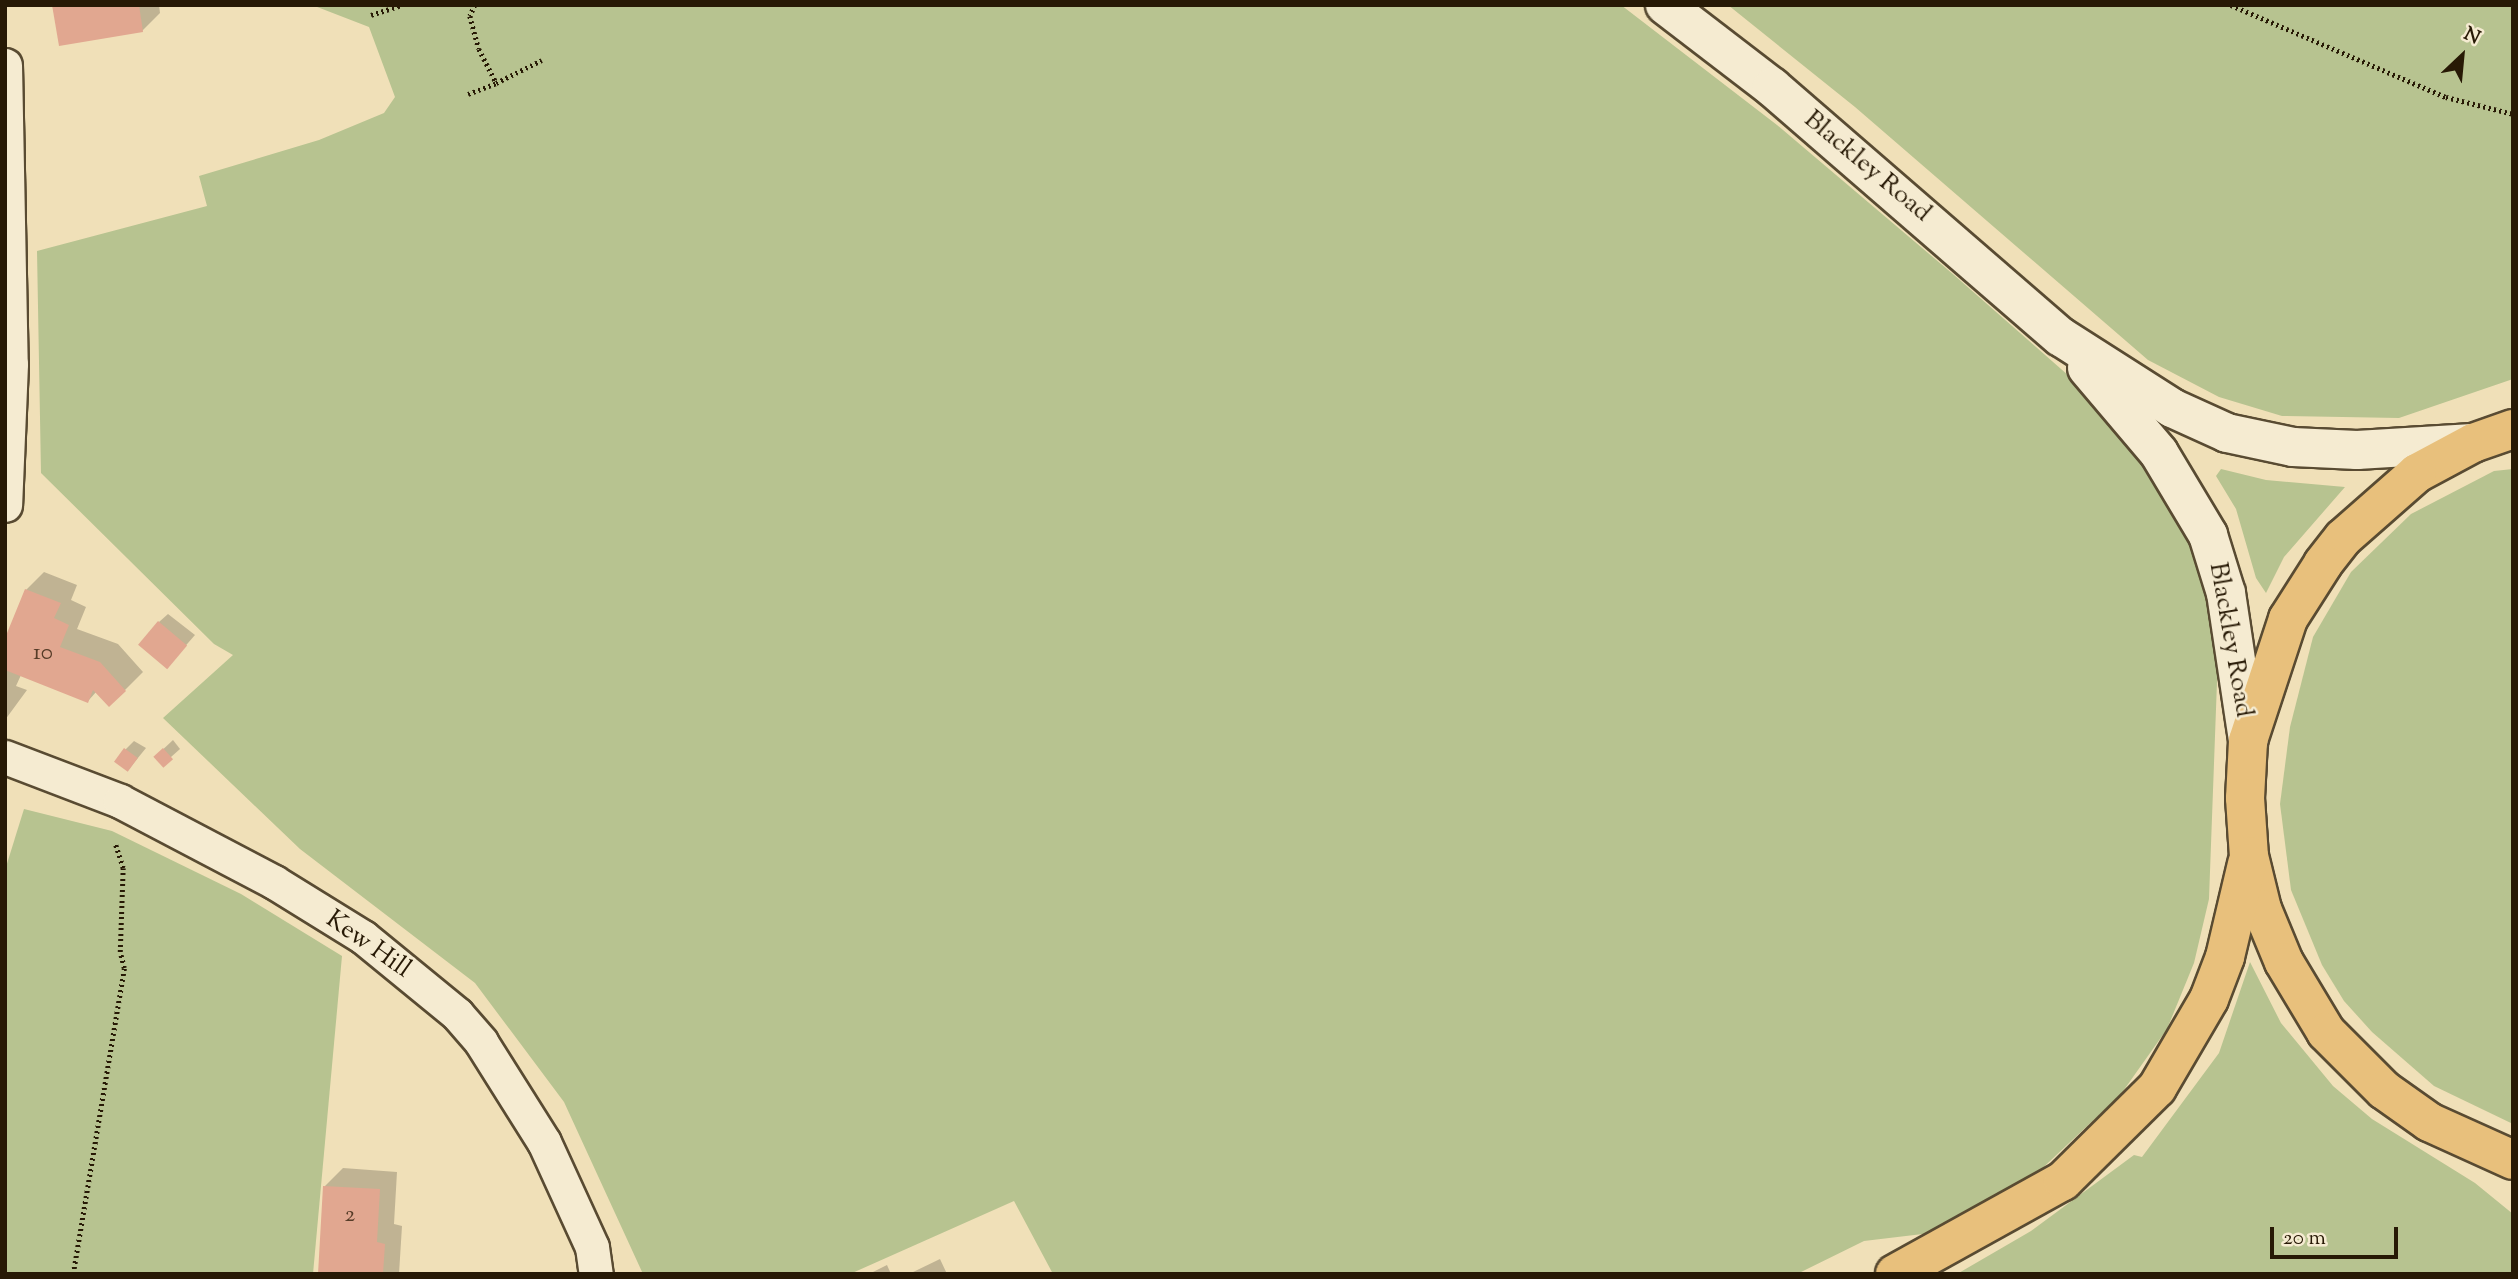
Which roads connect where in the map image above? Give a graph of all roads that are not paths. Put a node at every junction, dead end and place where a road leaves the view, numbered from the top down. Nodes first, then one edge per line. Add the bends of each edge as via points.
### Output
1 (1665, 5) edge
2 (5, 65) edge
3 (2061, 337) junction
4 (2513, 429) edge
5 (2473, 443) junction
6 (5, 505) edge
7 (2248, 741) junction
8 (5, 757) edge
9 (2249, 856) junction
10 (2511, 1161) edge
11 (596, 1274) edge
12 (1895, 1274) edge

1 - 3 street, Blackley Road via 1783,96
2 - 6 street via 11,364
3 - 5 street, Blackley Road via 2172,408 2249,438 2326,450
3 - 7 street, Blackley Road via 2159,453 2208,535 2227,593
4 - 5 highway
5 - 7 highway via 2390,493 2323,564 2288,619
7 - 9 highway
8 - 11 street, Kew Hill via 120,801 274,882 363,937 457,1014 481,1042 544,1142 592,1247
9 - 10 highway via 2280,953 2326,1032 2384,1090 2429,1122
9 - 12 highway via 2225,957 2209,999 2157,1088 2063,1181

